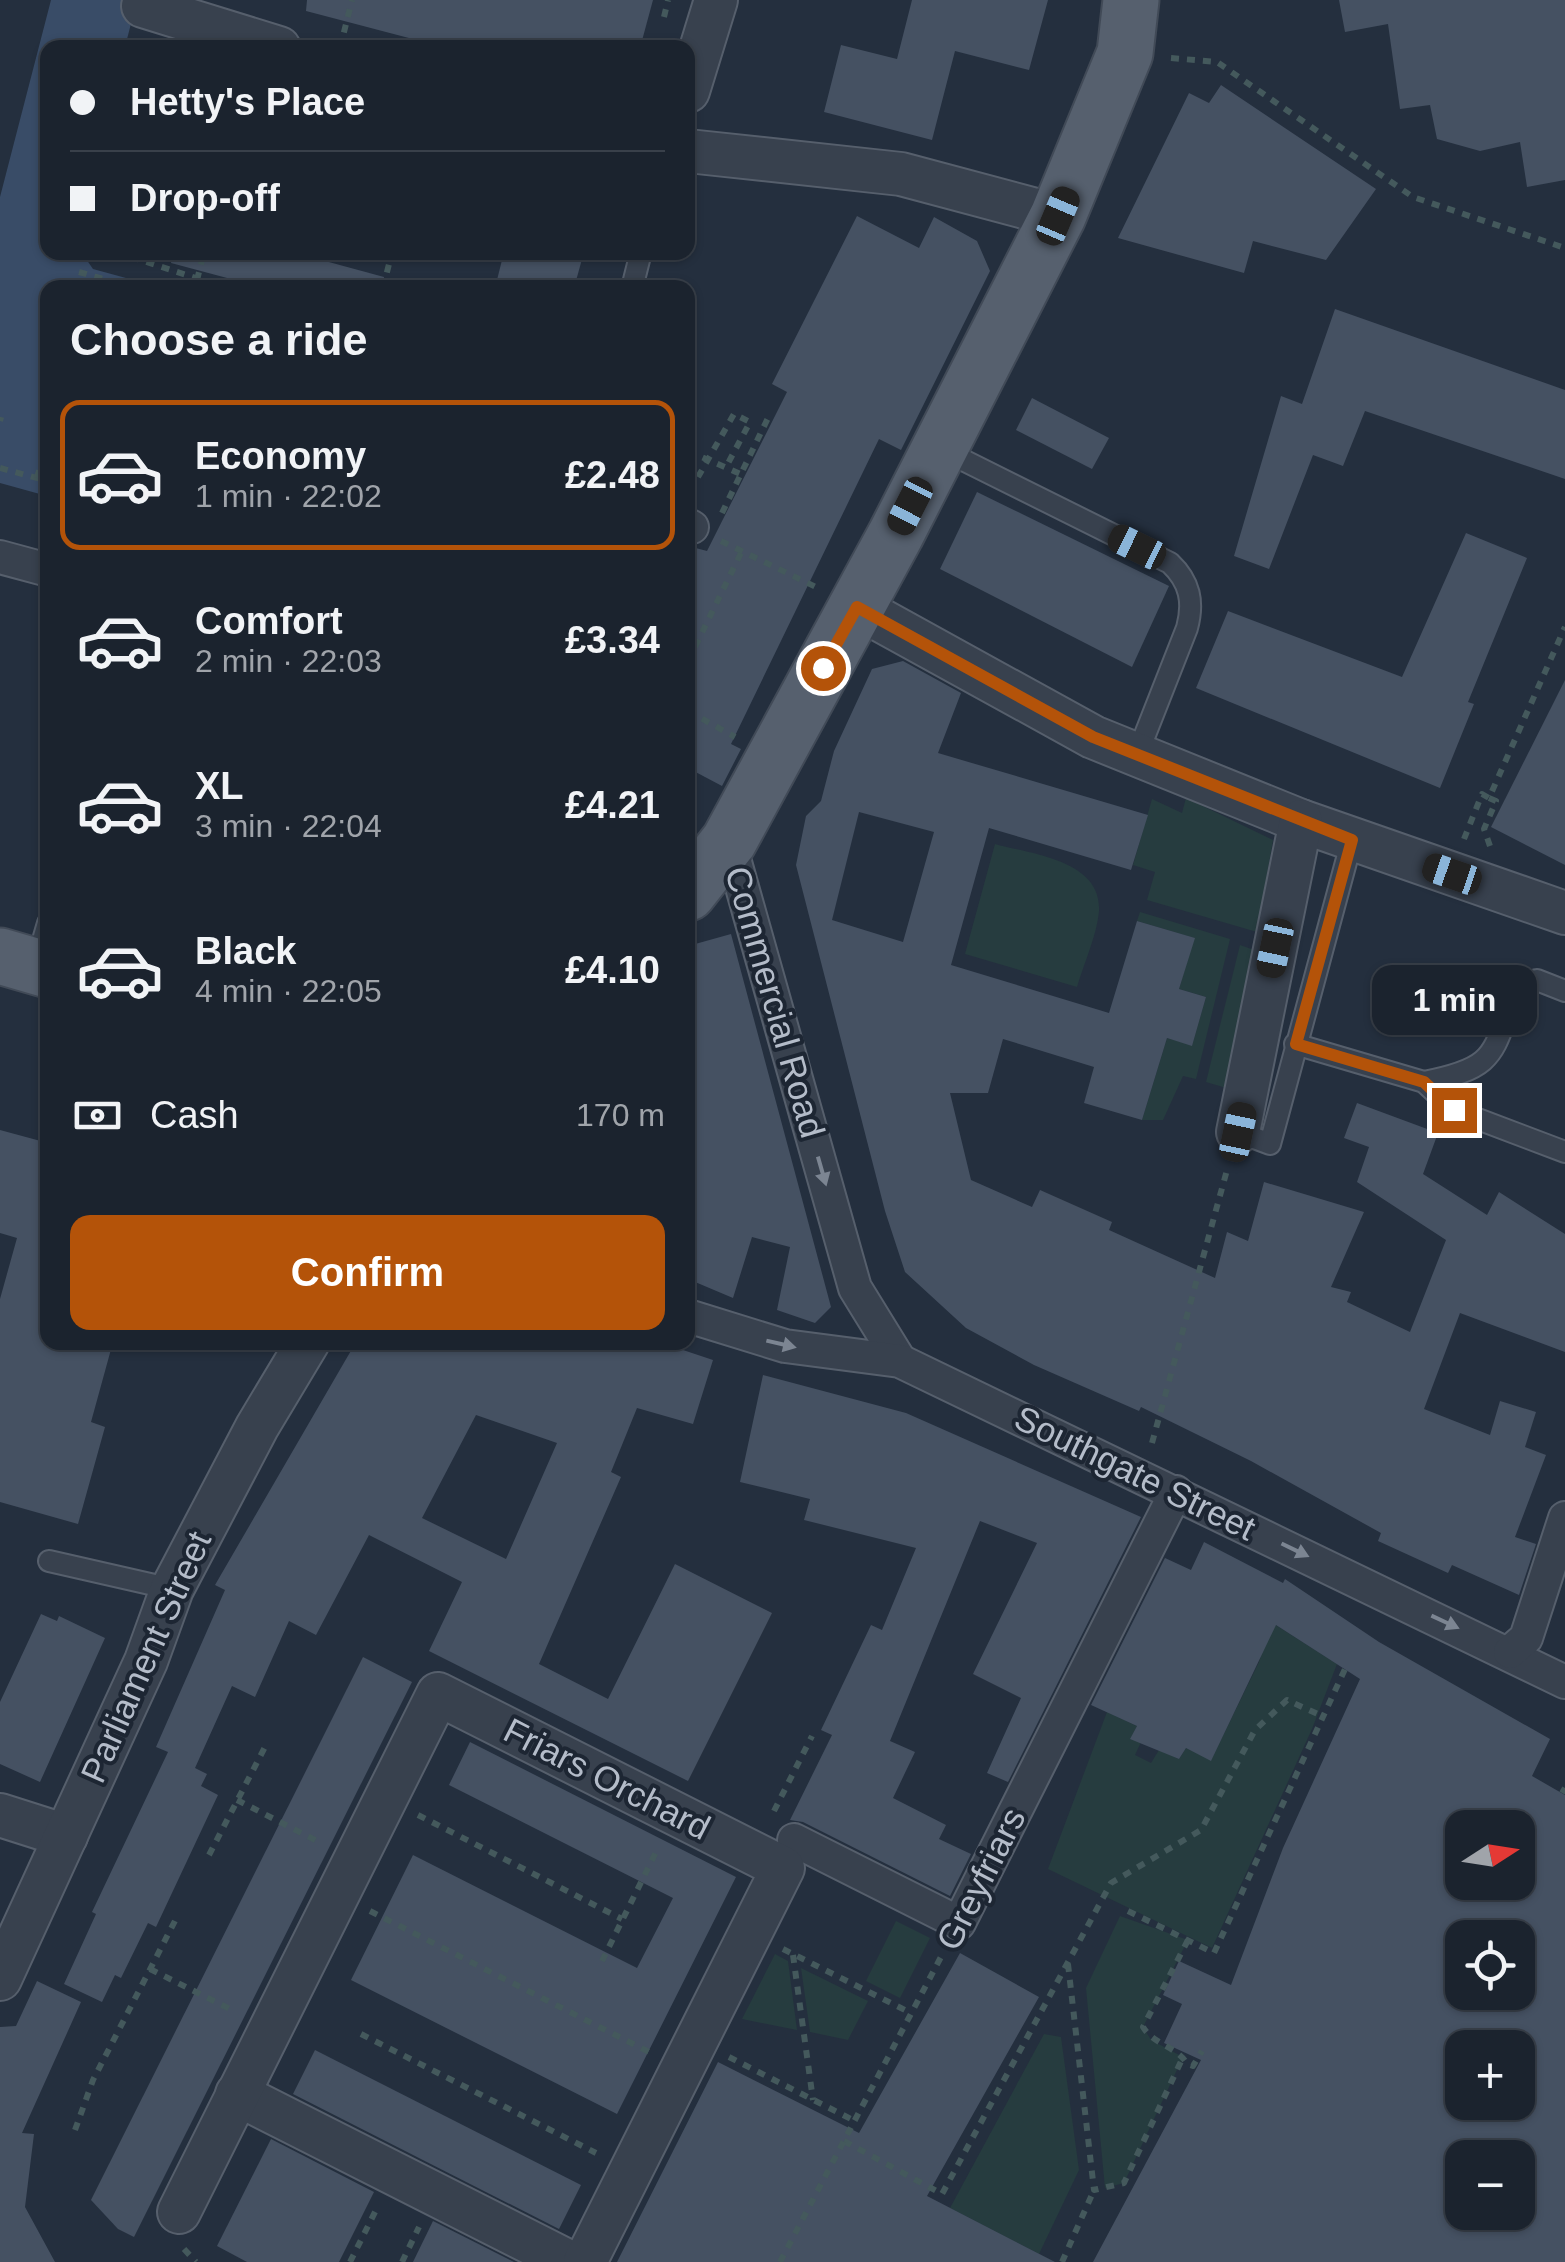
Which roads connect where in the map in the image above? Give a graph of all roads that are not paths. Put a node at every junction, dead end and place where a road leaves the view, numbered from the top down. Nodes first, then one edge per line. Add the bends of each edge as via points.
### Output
1 (716, 0) edge
2 (1131, 0) edge
3 (133, 3) edge
4 (252, 40) edge
5 (695, 68) edge
6 (695, 151) edge
7 (1058, 216) junction
8 (939, 448) junction
9 (0, 557) edge
10 (40, 568) edge
11 (842, 600) junction
12 (1137, 755) junction
13 (1301, 821) junction
14 (1352, 840) junction
15 (730, 841) junction
16 (695, 884) edge
17 (1565, 914) edge
18 (1565, 991) edge
19 (1296, 1044) junction
20 (1424, 1082) junction
21 (1238, 1132) joint
22 (1565, 1152) edge
23 (695, 1318) edge
24 (303, 1350) edge
25 (900, 1361) junction
26 (1176, 1492) junction
27 (1565, 1518) edge
28 (49, 1561) dead end
29 (172, 1589) junction
30 (1510, 1652) junction
31 (1565, 1682) edge
32 (0, 1815) edge
33 (66, 1836) junction
34 (794, 1840) dead end
35 (0, 1980) edge
36 (238, 2094) junction
37 (179, 2212) dead end
38 (569, 2262) edge
39 (585, 2262) edge

1 - 5 street
2 - 7 main road, Commercial Road via 1125,53
3 - 4 street
6 - 7 street via 901,174
7 - 8 main road, Commercial Road
8 - 11 main road, Commercial Road
8 - 12 lane via 1184,577 1188,628
9 - 10 street
11 - 12 street
11 - 15 main road, Commercial Road
12 - 13 street
13 - 14 street
13 - 21 street
14 - 17 street
14 - 19 lane
15 - 16 main road
15 -> 25 street, Commercial Road via 855,1288
18 - 20 lane via 1537,980 1519,986 1490,1060 1466,1074
19 - 20 lane
19 - 21 lane via 1270,1144
20 - 22 lane via 1454,1110
23 -> 25 street, Southgate Street via 785,1346
24 - 29 street, Parliament Street
25 - 26 street, Southgate Street
26 -> 30 street, Southgate Street
26 - 34 street, Greyfriars via 960,1922
27 - 30 street via 1526,1638
28 - 29 lane
29 - 33 street, Parliament Street
30 - 31 street, Southgate Street
32 - 33 street
33 - 35 street, Parliament Street
36 - 37 street, Friars Orchard
36 - 38 street
36 - 39 street, Friars Orchard via 438,1694 783,1868

